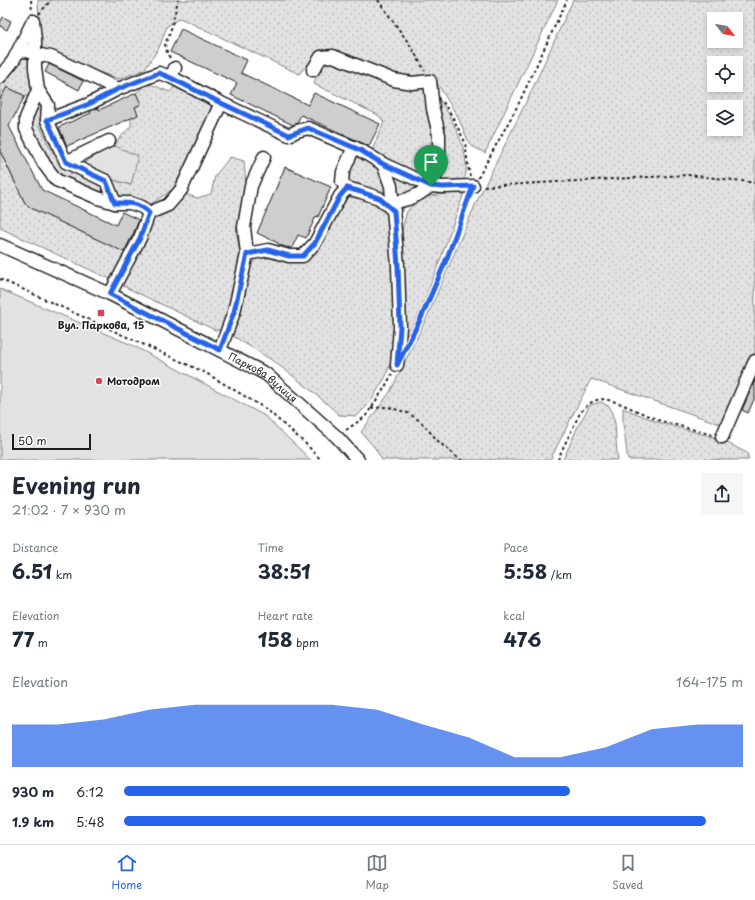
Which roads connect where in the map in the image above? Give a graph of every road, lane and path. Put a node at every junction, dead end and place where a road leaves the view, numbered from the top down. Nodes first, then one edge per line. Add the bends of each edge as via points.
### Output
1 (51, 0) edge
2 (178, 0) edge
3 (567, 0) edge
4 (33, 21) junction
5 (18, 52) junction
6 (35, 54) junction
7 (313, 70) dead end
8 (173, 73) junction
9 (0, 77) edge
10 (118, 89) junction
11 (38, 90) junction
12 (221, 103) junction
13 (47, 120) junction
14 (109, 141) dead end
15 (354, 147) junction
16 (264, 157) dead end
17 (66, 162) junction
18 (383, 164) junction
19 (755, 183) edge
20 (431, 186) junction
21 (473, 186) junction
22 (347, 188) junction
23 (115, 203) junction
24 (393, 207) junction
25 (149, 213) junction
26 (0, 245) edge
27 (247, 254) junction
28 (0, 279) edge
29 (110, 294) junction
30 (411, 338) dead end
31 (220, 350) junction
32 (755, 361) edge
33 (397, 365) joint
34 (371, 408) junction
35 (337, 437) junction
36 (722, 437) joint
37 (320, 460) edge
38 (358, 460) edge
39 (462, 460) edge
40 (558, 460) edge

1 - 4 path
2 - 8 path via 165,44
3 - 21 path via 518,105
4 - 5 street
4 - 6 street
5 - 6 street via 27,51
5 - 9 street
6 - 10 street via 52,57
6 - 11 street
7 - 20 street via 321,57 333,56 394,80 412,83 430,81 439,135 439,167
8 - 10 street via 159,73
8 - 12 street
10 - 13 street via 89,104
11 - 13 street via 48,105
11 - 23 street via 26,118 26,128 44,164 56,180
12 - 15 street via 289,135 308,128
12 - 25 street via 181,190 168,205
13 - 17 street
14 - 17 street
15 - 18 street
15 - 22 street via 343,172 342,182
16 - 27 street via 251,186 245,220
17 - 23 street via 106,181
18 - 20 street
18 - 24 street via 391,186
19 - 21 path via 688,175
20 - 21 street
20 - 24 street
21 - 30 path via 447,258
22 - 24 street via 379,198
22 - 27 street via 340,196 315,243 303,256 289,256 268,250
23 - 25 street via 130,203 142,207
24 - 33 street via 400,319
25 - 29 street via 140,238
26 - 29 street, Паркова вулиця
27 - 31 street via 234,312
28 - 37 path via 206,373 266,409
29 - 31 street, Паркова вулиця
31 - 35 street, Паркова вулиця via 266,374
32 - 36 street
33 - 34 path
34 - 35 path via 365,417
34 - 39 path via 388,406 408,413
35 - 38 street, Паркова вулиця
36 - 40 path via 658,420 619,403 605,399 597,400 590,403 579,415

